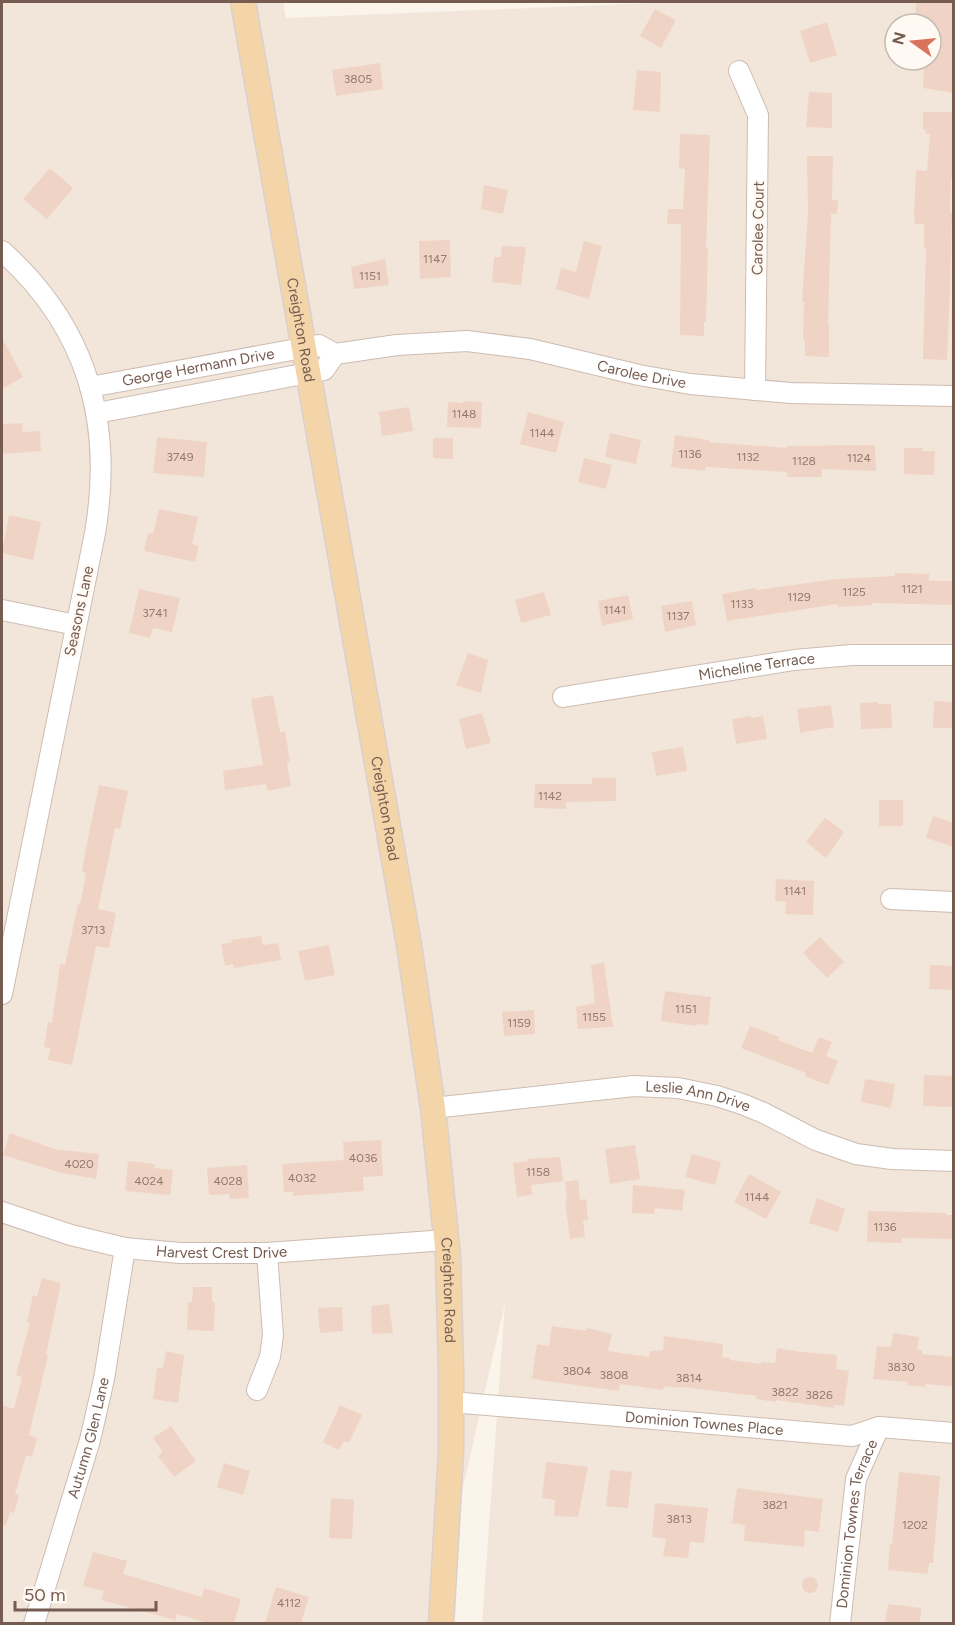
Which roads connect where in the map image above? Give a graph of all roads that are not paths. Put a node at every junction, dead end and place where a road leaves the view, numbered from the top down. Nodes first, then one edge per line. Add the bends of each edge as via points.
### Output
1 (243, 2) edge
2 (739, 71) dead end
3 (2, 251) edge
4 (305, 348) junction
5 (335, 354) junction
6 (310, 372) junction
7 (90, 387) junction
8 (755, 390) junction
9 (954, 396) edge
10 (97, 413) junction
11 (2, 610) edge
12 (76, 625) junction
13 (954, 655) edge
14 (563, 697) dead end
15 (891, 899) dead end
16 (954, 902) edge
17 (2, 994) edge
18 (433, 1108) junction
19 (954, 1161) edge
20 (2, 1212) edge
21 (446, 1240) junction
22 (125, 1248) junction
23 (267, 1253) junction
24 (257, 1390) dead end
25 (451, 1402) junction
26 (879, 1427) junction
27 (954, 1433) edge
28 (34, 1623) edge
29 (441, 1623) edge
30 (840, 1623) edge

1 - 4 main road, Creighton Road
2 - 8 street, Carolee Court via 758,115
3 - 7 street, Seasons Lane via 48,300 81,360
4 - 5 street, Carolee Drive via 319,345
4 - 6 main road, Creighton Road
4 - 7 street, George Hermann Drive
5 - 6 street via 324,370
5 - 8 street, Carolee Drive via 440,342 494,344 690,384
6 - 10 street, George Hermann Drive
6 - 18 main road, Creighton Road via 409,945
7 - 10 street, Seasons Lane
8 - 9 street, Carolee Drive
10 - 12 street, Seasons Lane via 101,498
11 - 12 street
12 - 17 street, Seasons Lane
13 - 14 street, Micheline Terrace via 852,655 794,660
15 - 16 street
18 - 19 street, Leslie Ann Drive via 634,1086 678,1088 742,1104 816,1140 856,1154
18 - 21 main road, Creighton Road
20 - 22 street, Harvest Crest Drive
21 - 23 street, Harvest Crest Drive
21 - 25 main road, Creighton Road
22 - 23 street, Harvest Crest Drive via 180,1253
22 - 28 street, Autumn Glen Lane via 90,1440
23 - 24 street via 273,1335 270,1357
25 - 26 street, Dominion Townes Place via 852,1436
25 - 29 main road, Creighton Road
26 - 27 street, Dominion Townes Place
26 - 30 street, Dominion Townes Terrace via 856,1479

